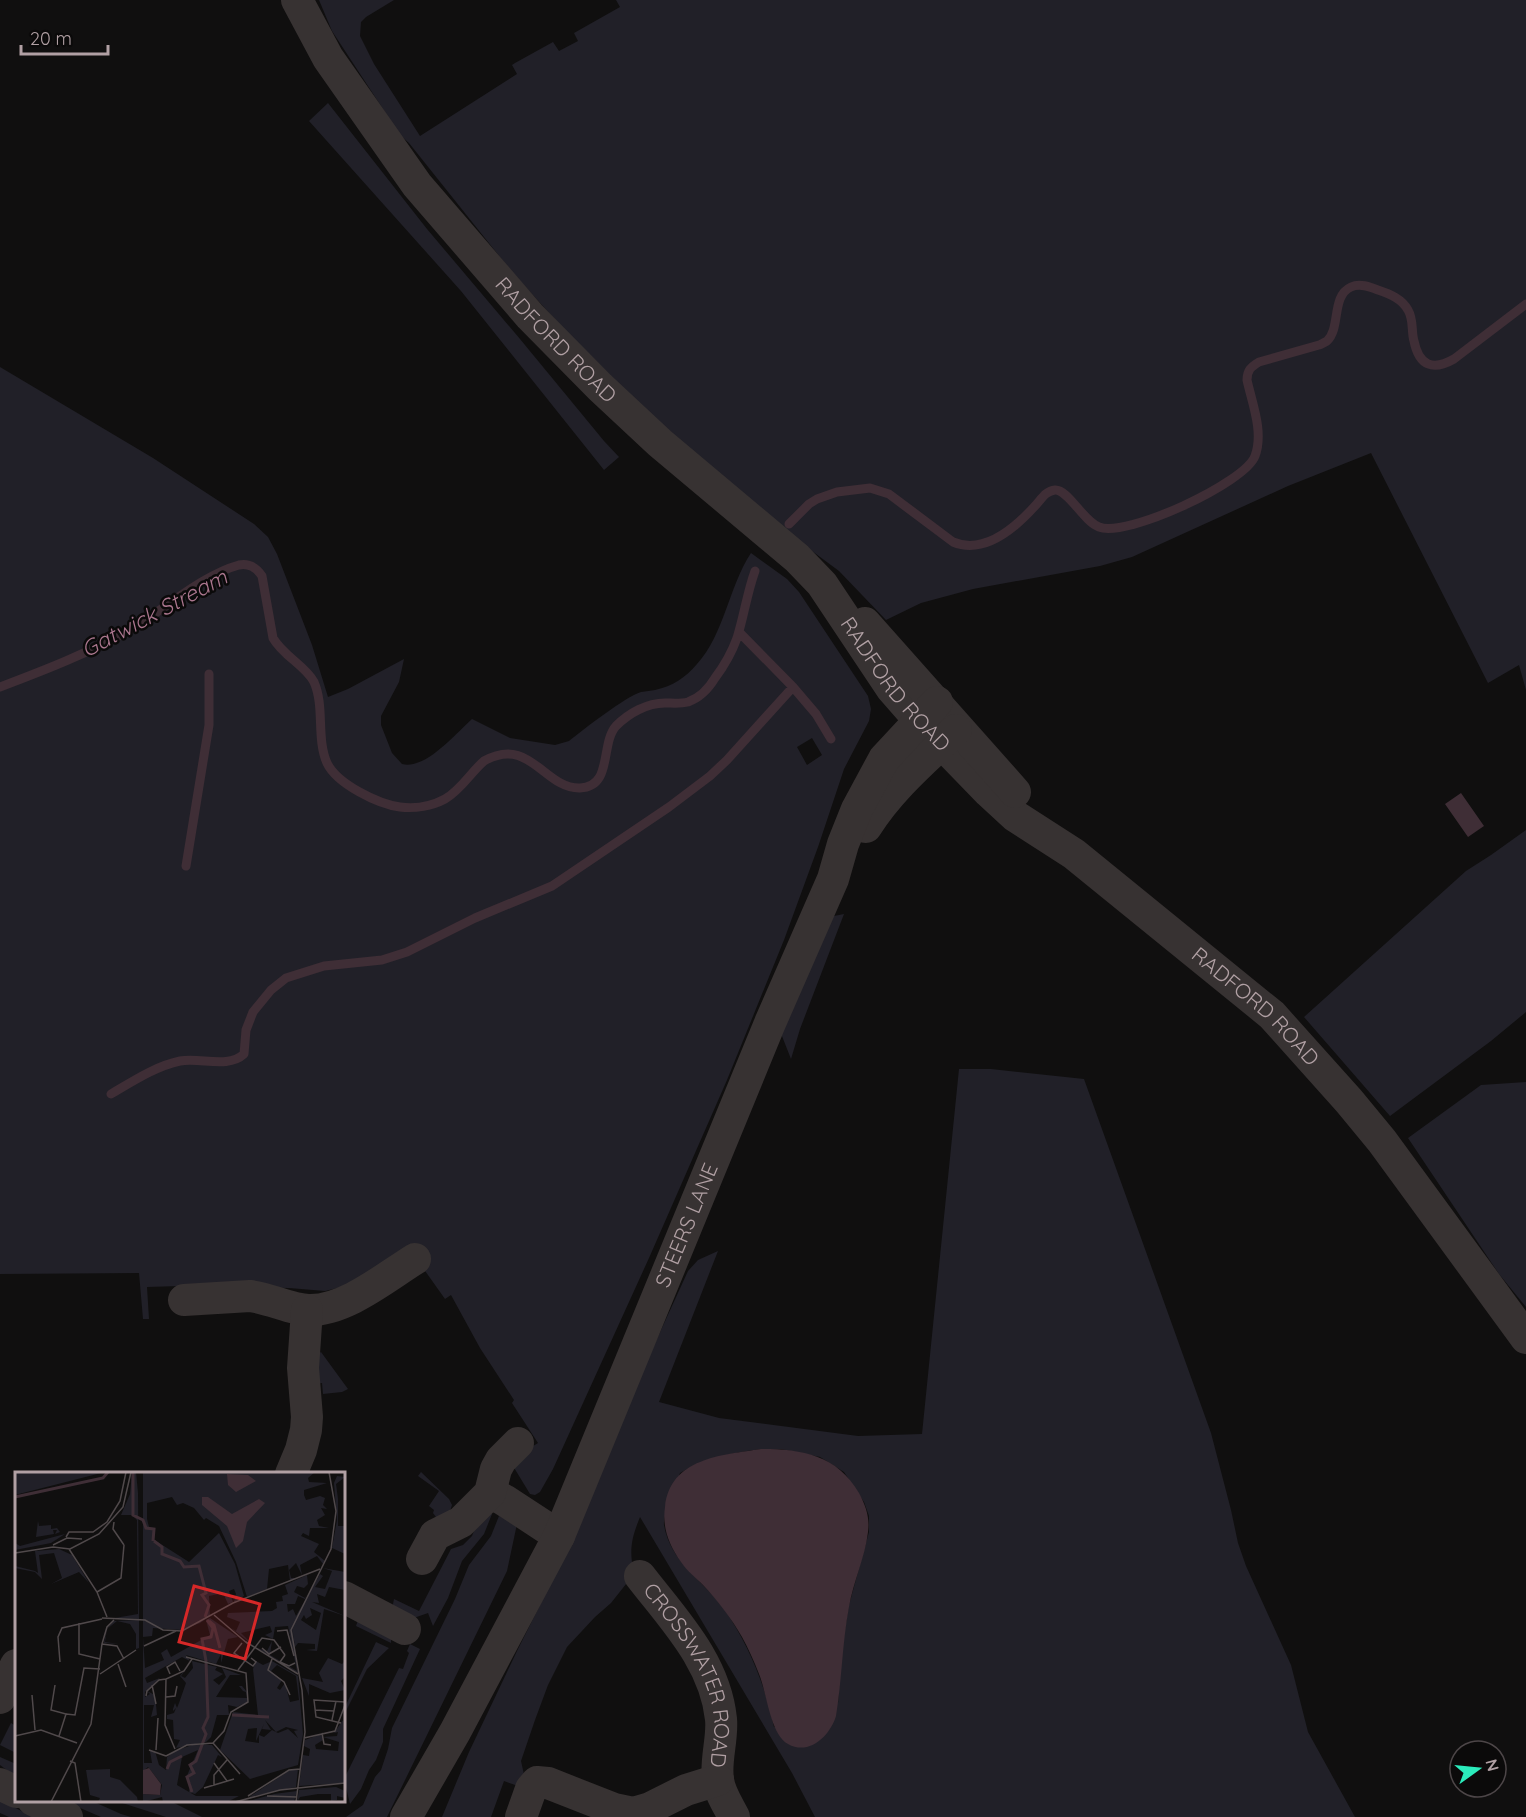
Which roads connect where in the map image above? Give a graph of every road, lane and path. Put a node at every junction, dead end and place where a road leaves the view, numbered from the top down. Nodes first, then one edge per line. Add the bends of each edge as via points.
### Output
1 (297, 0) edge
2 (928, 712) junction
3 (950, 735) junction
4 (833, 879) junction
5 (415, 1259) dead end
6 (184, 1300) dead end
7 (307, 1310) junction
8 (1526, 1338) edge
9 (518, 1443) dead end
10 (291, 1472) edge
11 (490, 1494) junction
12 (560, 1536) junction
13 (422, 1559) dead end
14 (640, 1576) dead end
15 (345, 1598) edge
16 (405, 1629) dead end
17 (15, 1667) edge
18 (0, 1698) edge
19 (454, 1732) junction
20 (718, 1780) junction
21 (0, 1784) edge
22 (15, 1792) edge
23 (37, 1802) edge
24 (67, 1817) edge
25 (406, 1817) edge
26 (426, 1817) edge
27 (521, 1817) edge
28 (734, 1817) edge

1 - 2 street, RADFORD ROAD via 328,58 417,185 530,316 660,443 797,558 822,584 884,677
2 - 3 street, RADFORD ROAD
2 - 4 street, STEERS LANE via 884,759 851,823
3 - 4 street via 882,803
3 - 8 street, RADFORD ROAD via 989,792 1015,816 1086,864 1272,1015 1382,1141
4 - 12 street, STEERS LANE
5 - 7 street via 351,1299
6 - 7 street via 250,1296
7 - 10 street via 303,1368 308,1417
9 - 11 street via 496,1469
11 - 12 street
11 - 13 street via 461,1522 435,1535
12 - 19 street, STEERS LANE
14 - 20 street, CROSSWATER ROAD via 693,1644 713,1685 722,1728
15 - 16 street
17 - 18 street
19 - 25 street, STEERS LANE
19 - 26 street, STEERS LANE
20 - 27 street, CROSSWATER ROAD via 633,1813 537,1782
20 - 28 street, CROSSWATER ROAD
21 - 22 street
23 - 24 street

